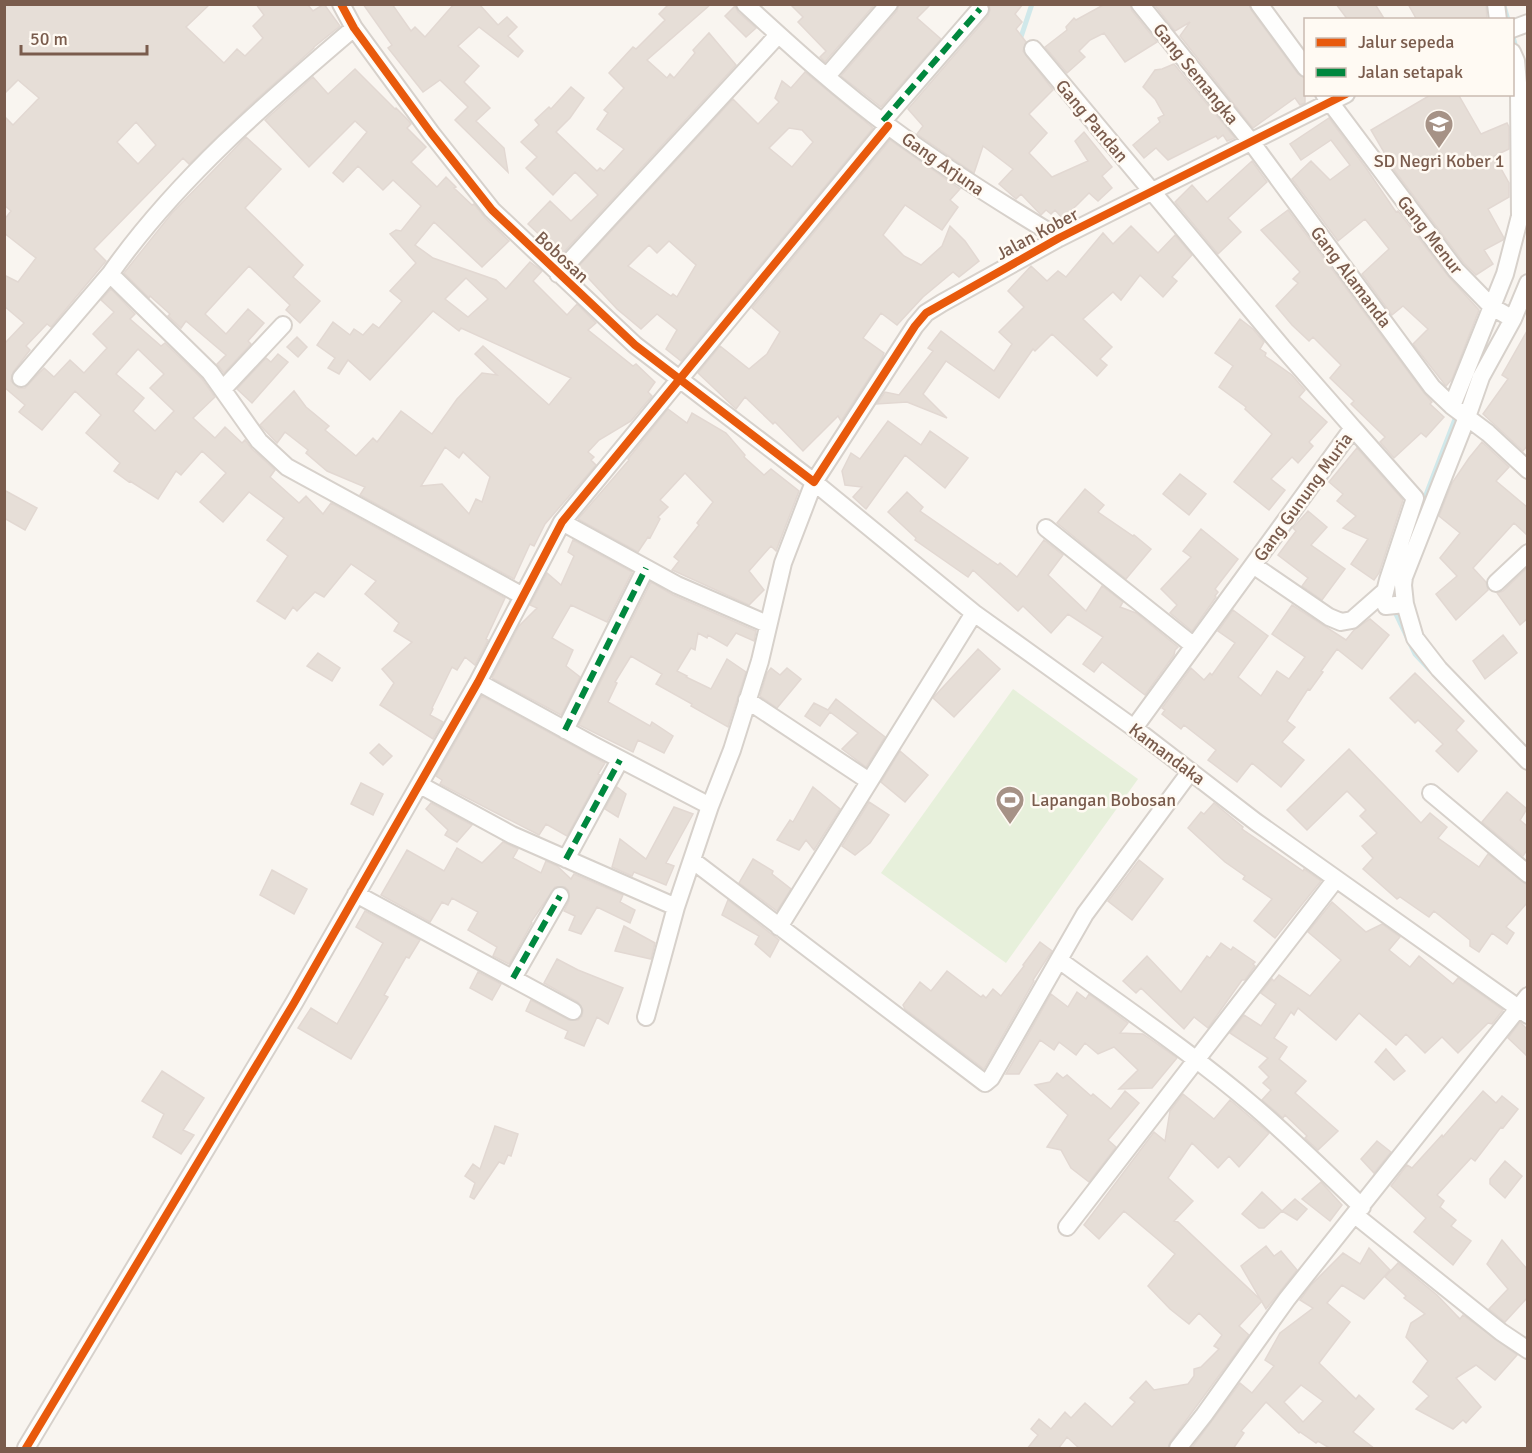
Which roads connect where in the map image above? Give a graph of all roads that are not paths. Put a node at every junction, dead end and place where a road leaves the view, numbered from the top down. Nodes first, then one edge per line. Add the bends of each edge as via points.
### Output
1 (341, 4) edge
2 (745, 4) edge
3 (889, 4) edge
4 (1140, 4) edge
5 (1260, 4) edge
6 (980, 9) dead end
7 (354, 28) junction
8 (778, 34) junction
9 (1033, 49) dead end
10 (1514, 56) edge
11 (1304, 67) edge
12 (827, 76) junction
13 (1327, 98) edge
14 (886, 124) junction
15 (1252, 143) junction
16 (1153, 193) junction
17 (1059, 238) junction
18 (110, 274) junction
19 (558, 274) junction
20 (1527, 283) edge
21 (1500, 312) junction
22 (283, 325) dead end
23 (21, 378) dead end
24 (681, 380) junction
25 (223, 389) junction
26 (1459, 411) junction
27 (1353, 428) junction
28 (1527, 470) edge
29 (814, 482) junction
30 (562, 522) junction
31 (1046, 528) dead end
32 (1527, 553) edge
33 (1253, 565) junction
34 (646, 567) junction
35 (1497, 583) dead end
36 (523, 596) junction
37 (1395, 601) junction
38 (974, 612) junction
39 (767, 624) junction
40 (1194, 646) junction
41 (478, 682) junction
42 (747, 700) junction
43 (1134, 728) junction
44 (566, 730) junction
45 (620, 759) junction
46 (1527, 761) edge
47 (1190, 772) junction
48 (869, 781) junction
49 (420, 785) junction
50 (1431, 793) dead end
51 (710, 806) junction
52 (566, 859) junction
53 (692, 860) junction
54 (1527, 874) edge
55 (1336, 879) junction
56 (357, 894) junction
57 (560, 896) dead end
58 (676, 907) junction
59 (779, 927) junction
60 (1059, 960) junction
61 (513, 978) junction
62 (1524, 1006) edge
63 (573, 1011) dead end
64 (646, 1017) dead end
65 (1197, 1060) junction
66 (1358, 1211) junction
67 (1067, 1227) dead end
68 (1527, 1350) edge
69 (26, 1449) edge
70 (1178, 1449) edge

1 - 7 street, Bobosan
2 - 8 street, Gang Arjuna
3 - 12 street
4 - 15 street, Gang Semangka
5 - 11 street
6 - 14 street
7 - 18 street via 280,91 171,198
7 - 19 street, Bobosan via 492,210
8 - 12 street, Gang Arjuna
8 - 19 street
9 - 16 street, Gang Pandan
10 - 21 street via 1519,94 1520,216
12 - 14 street, Gang Arjuna
13 - 15 street, Jalan Kober
13 - 21 street, Gang Menur via 1456,270
14 - 17 street, Gang Arjuna via 975,187
14 - 24 street
15 - 16 street, Jalan Kober
15 - 26 street, Gang Alamanda via 1432,387
16 - 17 street, Jalan Kober
16 - 27 street, Gang Gunung Muria
17 - 29 street, Jalan Kober via 926,313
18 - 23 street
18 - 25 street
19 - 24 street, Bobosan via 635,345
20 - 21 street
21 - 26 street
21 - 26 street via 1481,377
22 - 25 street
24 - 29 street, Bobosan
24 - 30 street
25 - 36 street via 263,445 287,467
26 - 28 street, Gang Alamanda
26 - 37 street
27 - 33 street, Gang Gunung Muria
27 - 37 street via 1415,498
29 - 38 street, Kamandaka
29 - 39 street, Jalan Kober via 783,563
30 - 34 street
30 - 36 street
31 - 40 street
32 - 35 street
33 - 37 street via 1341,622
33 - 40 street, Gang Gunung Muria
34 - 39 street via 677,585
34 - 44 street
36 - 41 street
37 - 46 street via 1415,638 1439,669
38 - 43 street, Kamandaka
38 - 48 street
39 - 42 street, Jalan Kober
40 - 43 street, Gang Gunung Muria
41 - 44 street
41 - 49 street
42 - 48 street
42 - 51 street, Jalan Kober
43 - 47 street, Kamandaka
44 - 45 street
45 - 51 street
45 - 52 street
47 - 55 street, Kamandaka
47 - 60 street via 1085,914
48 - 59 street
49 - 52 street via 512,835
49 - 56 street
50 - 54 street
51 - 53 street, Jalan Kober
52 - 58 street
53 - 58 street, Jalan Kober
53 - 59 street
55 - 62 street, Kamandaka
55 - 65 street
56 - 61 street
56 - 69 street
57 - 61 street
58 - 64 street, Jalan Kober
59 - 60 street via 984,1083 991,1078
60 - 65 street
61 - 63 street
62 - 66 street
65 - 66 street via 1267,1117
65 - 67 street
66 - 68 street
66 - 70 street via 1287,1299

